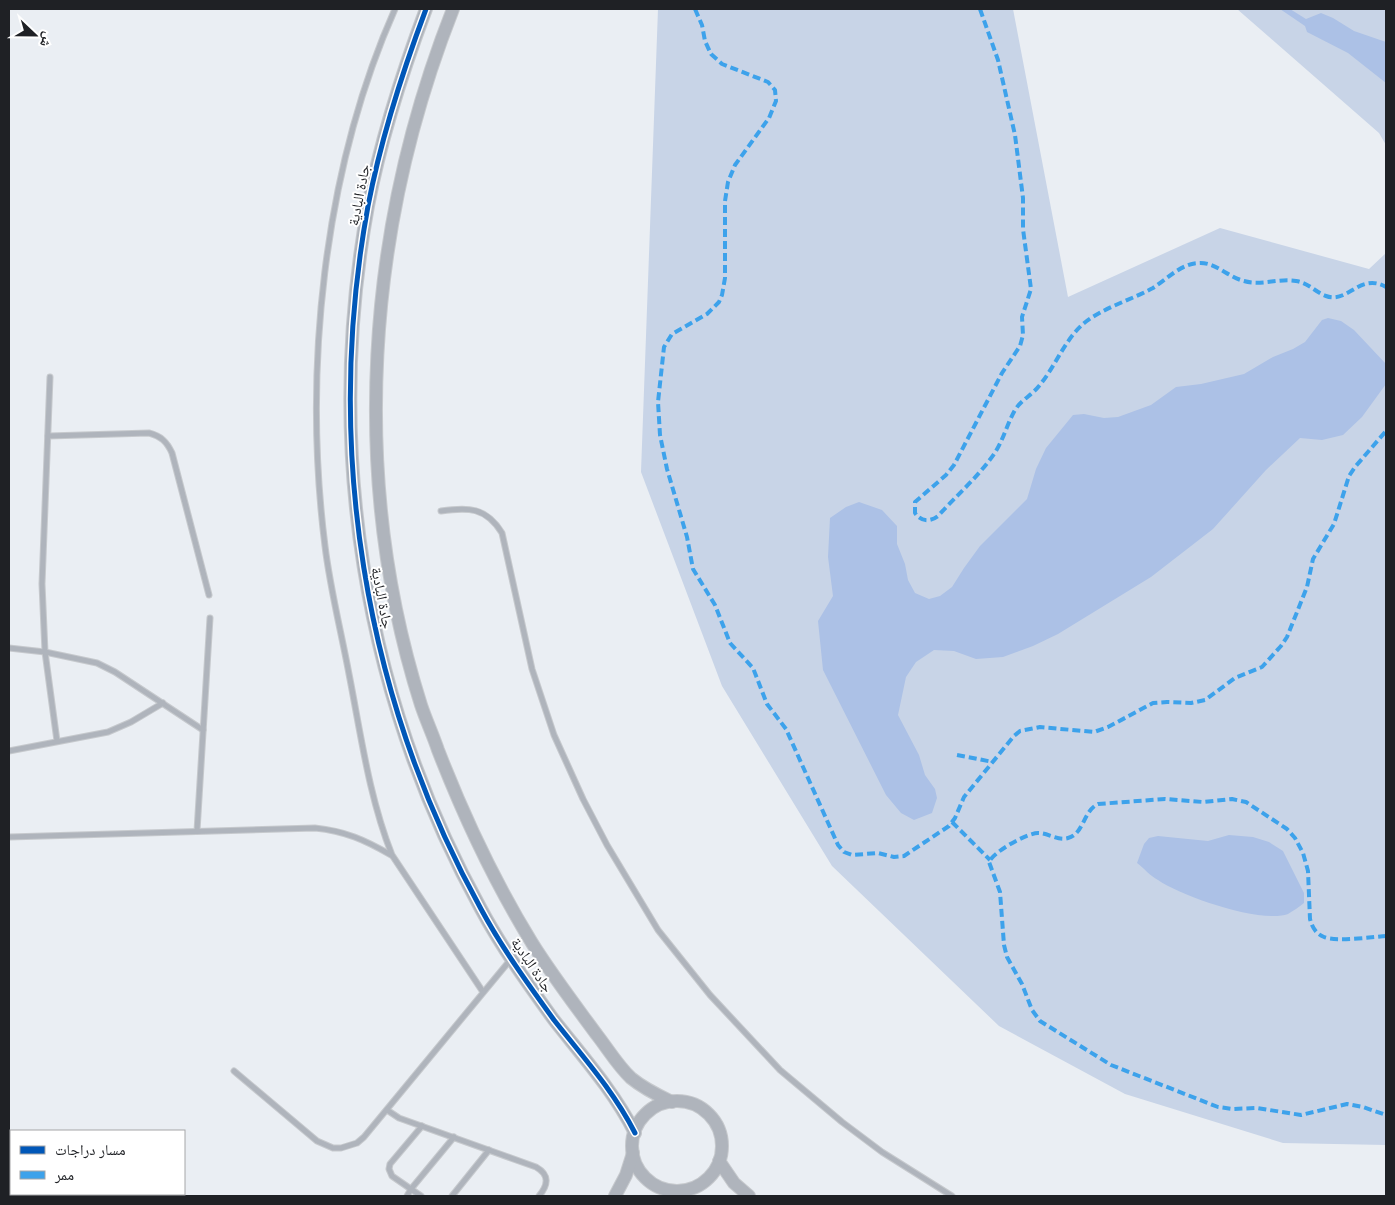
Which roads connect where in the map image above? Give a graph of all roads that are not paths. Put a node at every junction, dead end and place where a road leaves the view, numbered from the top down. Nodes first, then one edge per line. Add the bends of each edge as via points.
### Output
1 (395, 9) edge
2 (426, 9) edge
3 (453, 9) edge
4 (50, 377) dead end
5 (48, 436) junction
6 (441, 511) dead end
7 (209, 595) dead end
8 (210, 618) dead end
9 (9, 648) edge
10 (45, 652) junction
11 (163, 704) junction
12 (203, 730) junction
13 (57, 742) junction
14 (9, 751) edge
15 (197, 831) junction
16 (9, 837) edge
17 (392, 855) junction
18 (511, 958) junction
19 (483, 992) junction
20 (234, 1071) dead end
21 (672, 1102) junction
22 (387, 1110) junction
23 (422, 1126) junction
24 (635, 1133) junction
25 (454, 1137) junction
26 (489, 1150) junction
27 (633, 1153) junction
28 (719, 1161) junction
29 (411, 1189) junction
30 (690, 1189) junction
31 (406, 1196) edge
32 (421, 1196) edge
33 (452, 1196) edge
34 (538, 1196) edge
35 (615, 1196) edge
36 (704, 1196) edge
37 (749, 1196) edge
38 (952, 1196) edge

1 - 17 lane via 379,45 357,115 340,185 319,329 316,402 318,475 325,547 370,786
2 - 18 street, جادة البادية via 394,99 369,204 360,260 350,372 353,484 368,596 394,705 412,758 456,862
3 - 21 street, جادة البادية via 423,90 403,165 385,263 380,313 376,373 377,462 387,562 396,611 422,708 455,794 496,881 545,963 624,1070 646,1089
4 - 5 lane
5 - 7 lane via 149,433 164,439 172,454
5 - 10 lane via 42,584
6 - 38 lane via 461,508 478,511 492,519 502,532 532,669 554,735 607,845 658,930 710,995 780,1070 882,1152
8 - 12 lane
9 - 10 lane
10 - 11 lane via 87,660 107,668
10 - 13 lane
11 - 12 lane
11 - 13 lane via 108,732
12 - 15 lane
13 - 14 lane
15 - 16 lane
15 - 17 lane via 333,830 352,835
17 - 19 lane
18 - 19 lane
18 - 24 street, جادة البادية via 614,1096
19 - 22 lane
20 - 22 lane via 317,1141 333,1148 357,1143
21 - 24 street via 649,1112
21 - 28 street via 694,1105 712,1118 721,1138
22 - 23 lane via 398,1118
23 - 25 lane
23 - 29 lane via 389,1166 392,1176
24 - 27 street
25 - 26 lane
25 - 29 lane
26 - 33 lane
26 - 34 lane via 542,1171 546,1186
27 - 30 street via 639,1169 653,1184 671,1191
27 - 35 street
28 - 30 street via 708,1178
28 - 37 street via 734,1183
29 - 31 lane
29 - 32 lane
30 - 36 street

